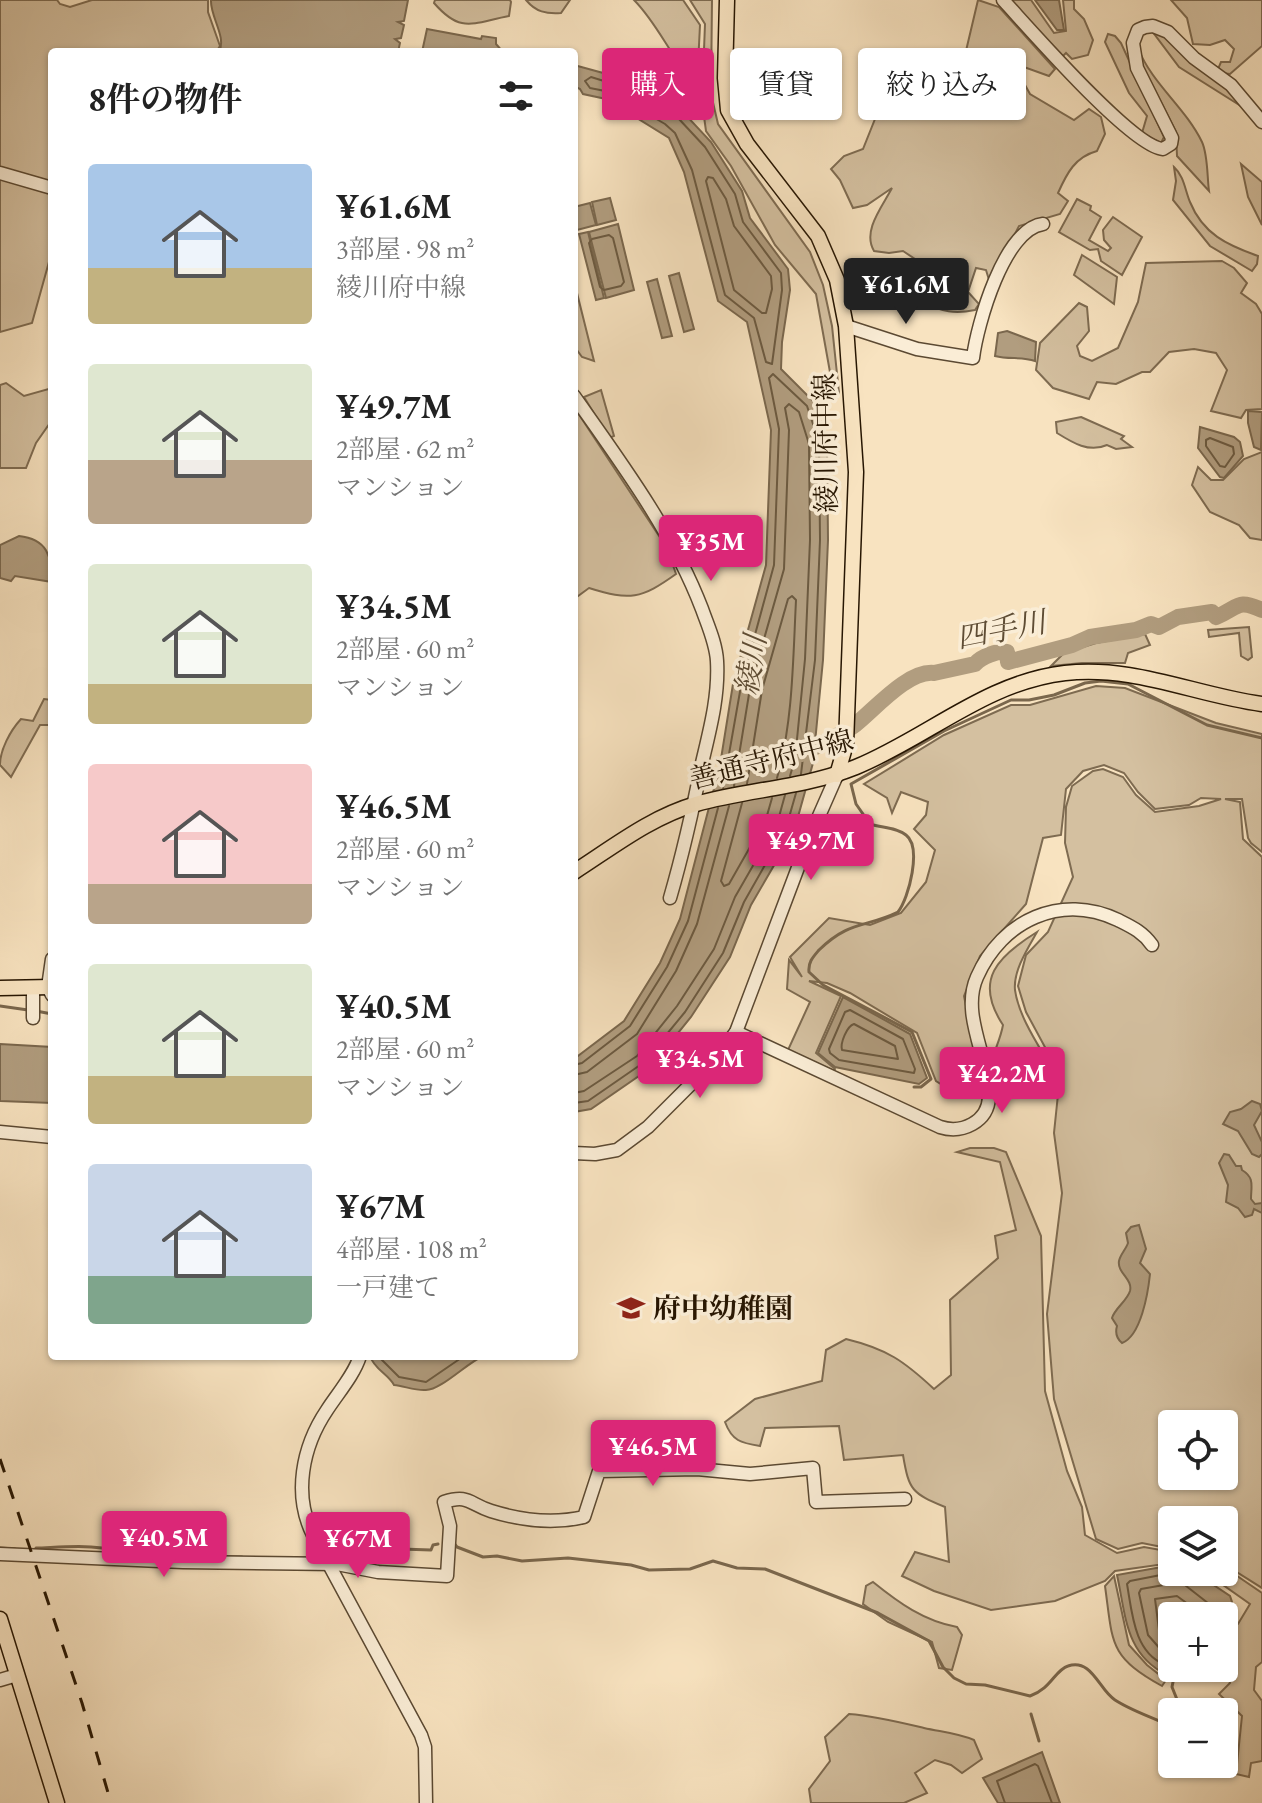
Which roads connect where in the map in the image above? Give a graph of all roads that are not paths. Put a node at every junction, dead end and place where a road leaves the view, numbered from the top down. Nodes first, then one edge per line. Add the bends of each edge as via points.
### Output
1 (727, 0) edge
2 (1003, 0) edge
3 (1262, 122) edge
4 (0, 173) edge
5 (48, 187) edge
6 (1043, 224) dead end
7 (846, 326) junction
8 (578, 402) edge
9 (1262, 704) edge
10 (837, 775) junction
11 (699, 804) junction
12 (578, 869) edge
13 (670, 898) dead end
14 (1152, 945) dead end
15 (0, 988) edge
16 (33, 988) junction
17 (48, 990) edge
18 (33, 1012) dead end
19 (736, 1032) junction
20 (0, 1132) edge
21 (48, 1137) edge
22 (578, 1153) edge
23 (358, 1360) edge
24 (905, 1499) dead end
25 (0, 1554) edge
26 (328, 1564) junction
27 (0, 1619) edge
28 (17, 1675) junction
29 (0, 1680) edge
30 (57, 1803) edge
31 (426, 1803) edge

1 - 7 main road, 綾川府中線 via 728,110 747,144 818,236 837,280
2 - 3 street via 1120,123 1149,146 1163,149 1172,138 1137,68 1134,36 1145,27 1168,32 1231,85
4 - 5 street
6 - 7 street via 1031,227 1007,257 983,308 973,358 917,349
7 - 10 main road, 綾川府中線 via 856,472 846,736
8 - 11 street via 673,544 714,640 714,715
9 - 10 main road, 善通寺府中線 via 1127,673 1063,673 988,695 884,755
10 - 11 main road, 善通寺府中線
10 - 19 street
11 - 12 main road, 善通寺府中線 via 639,830
11 - 13 street
14 - 19 street via 1137,929 1105,914 1064,910 1033,916 999,944 985,961 972,994 989,1098 981,1117 960,1130 940,1127
15 - 16 main road
16 - 17 main road
16 - 18 street
19 - 22 street via 648,1127 617,1150
20 - 21 street
23 - 26 street via 325,1412 301,1476 304,1517
24 - 26 street via 816,1502 813,1468 750,1474 599,1471 584,1517 574,1519 533,1520 458,1497 444,1502 450,1526 447,1576
25 - 26 street
26 - 31 street via 421,1735
27 - 28 main road
28 - 29 street
28 - 30 main road

